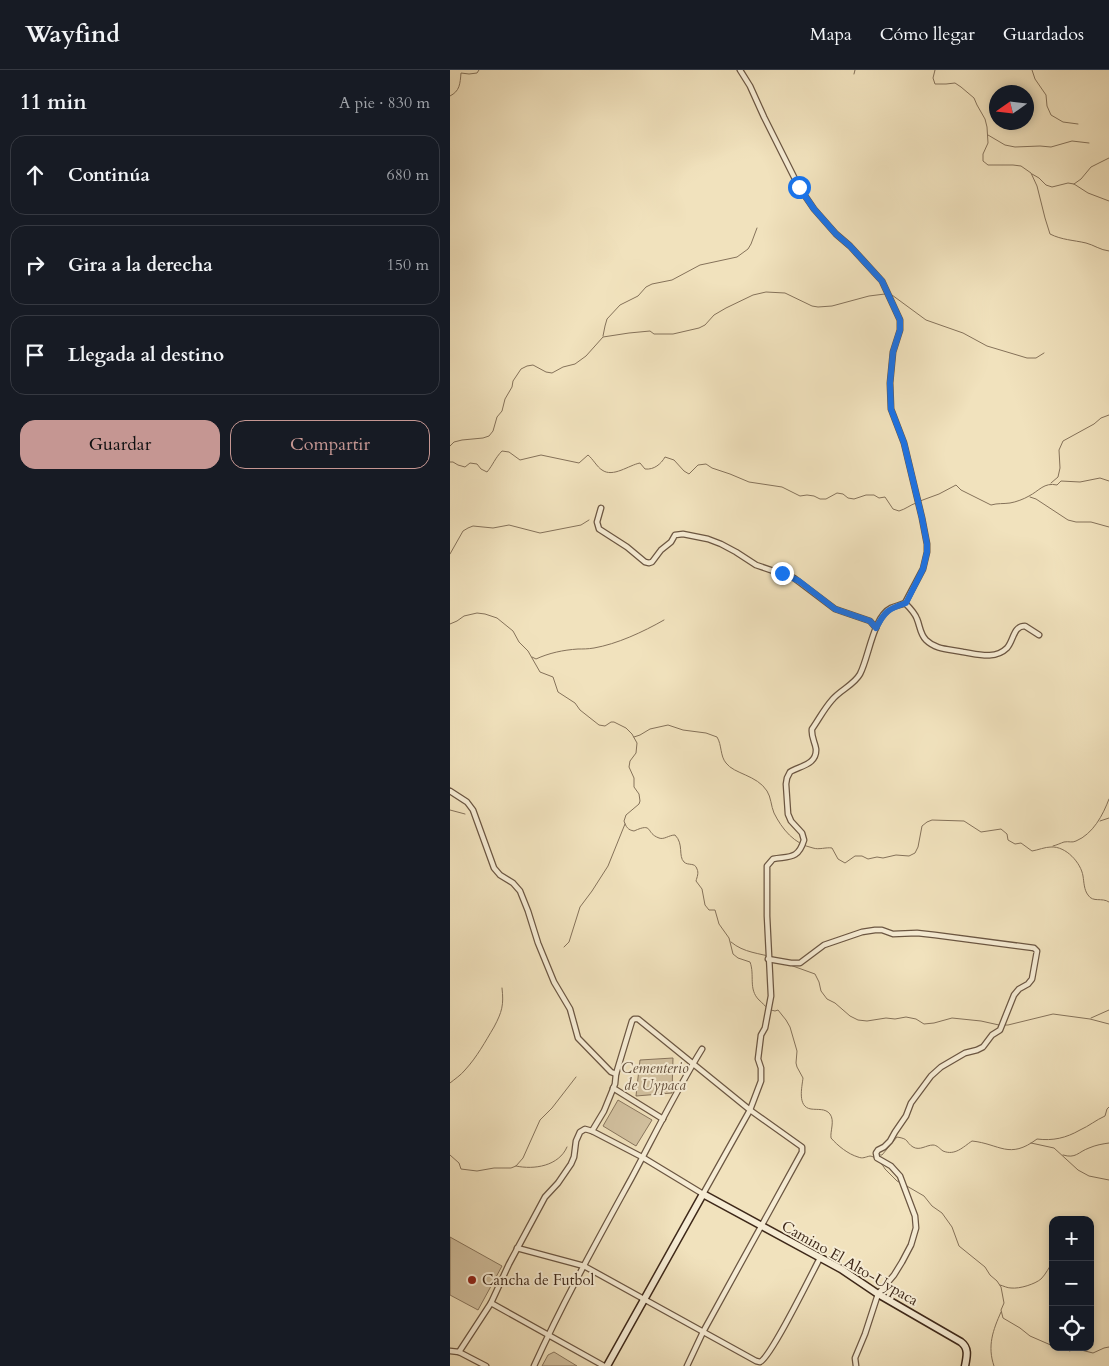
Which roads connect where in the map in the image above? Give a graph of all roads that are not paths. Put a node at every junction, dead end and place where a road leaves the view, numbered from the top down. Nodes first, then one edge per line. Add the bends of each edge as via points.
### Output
1 (740, 70) edge
2 (600, 508) dead end
3 (906, 603) junction
4 (876, 628) junction
5 (1039, 635) dead end
6 (450, 791) edge
7 (768, 959) junction
8 (702, 1049) dead end
9 (692, 1064) junction
10 (616, 1074) junction
11 (614, 1088) junction
12 (750, 1110) junction
13 (663, 1119) junction
14 (592, 1131) junction
15 (642, 1158) junction
16 (703, 1194) junction
17 (762, 1226) junction
18 (517, 1248) junction
19 (820, 1258) junction
20 (584, 1266) junction
21 (878, 1294) junction
22 (644, 1299) junction
23 (491, 1303) junction
24 (704, 1332) junction
25 (548, 1335) junction
26 (450, 1351) edge
27 (459, 1352) junction
28 (486, 1366) edge
29 (534, 1366) edge
30 (606, 1366) edge
31 (687, 1366) edge
32 (856, 1366) edge
33 (965, 1366) edge

1 - 3 street via 799,187 836,234 882,281 900,320 893,352 891,409 904,443 927,544 923,569
2 - 4 street via 599,529 645,562 652,562 675,534 708,539 762,568 794,578 835,609 870,621
3 - 4 street via 889,608
3 - 5 street via 915,615 925,640 944,649 993,655 1006,649 1020,626
4 - 7 street via 860,674 832,700 812,729 816,751 813,760 790,772 787,778 789,818 804,840 795,856 773,860 767,866
6 - 10 street via 473,810 494,868 520,891 554,982 570,1009 578,1038
7 - 12 street via 771,996 758,1059 761,1081
7 - 21 street via 800,963 824,945 875,930 984,941 1037,951 1032,979 1014,995 1000,1030 983,1047 965,1053 931,1076 911,1103 890,1141 876,1153 879,1160 900,1176 916,1224 911,1245 902,1262
8 - 9 street
9 - 10 street via 634,1019
9 - 12 street
9 - 13 street
10 - 11 street
11 - 13 street
11 - 14 street
12 - 16 street
12 - 17 street via 802,1149
13 - 15 street
14 - 15 street
14 - 18 street via 585,1129 580,1132 571,1164 545,1197
15 - 16 street
15 - 20 street
16 - 17 street, Camino El Alto-Uypaca
16 - 22 street
17 - 19 street, Camino El Alto-Uypaca
17 - 24 street
18 - 20 street
18 - 23 street
19 - 21 street, Camino El Alto-Uypaca
19 - 24 street via 763,1361 757,1362
20 - 22 street
20 - 25 street
21 - 32 street via 855,1358
21 - 33 street, Camino El Alto-Uypaca via 965,1345
22 - 24 street
22 - 30 street
23 - 25 street
23 - 27 street
24 - 31 street
25 - 29 street
25 - 30 street
26 - 27 street
27 - 28 street

